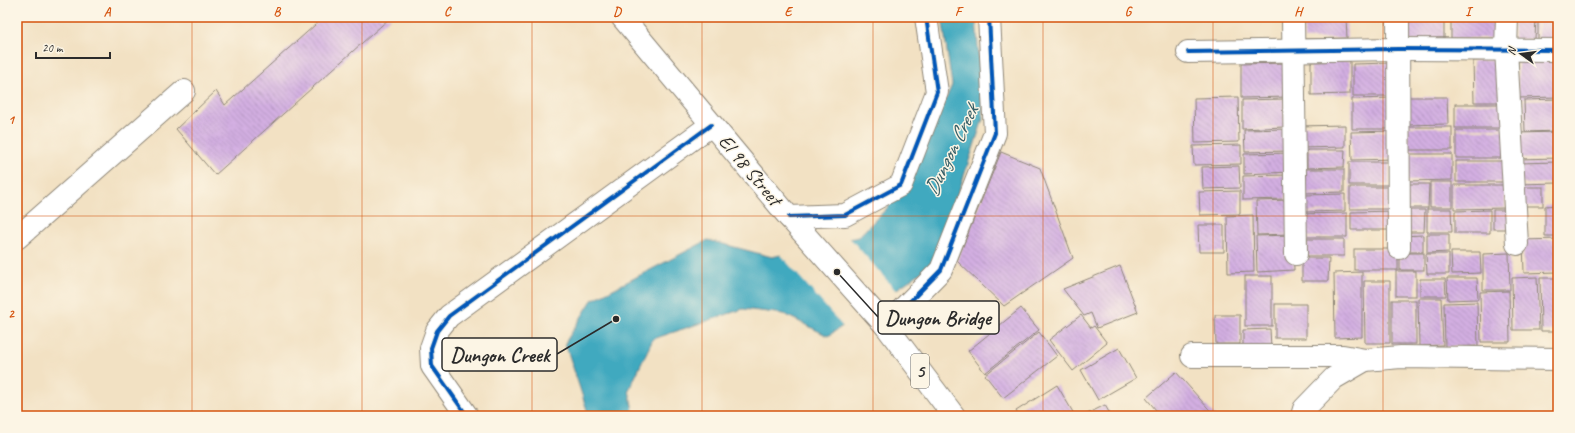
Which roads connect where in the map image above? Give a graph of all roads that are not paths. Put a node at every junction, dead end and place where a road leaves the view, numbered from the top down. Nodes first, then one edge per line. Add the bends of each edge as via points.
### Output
1 (622, 17) edge
2 (926, 17) edge
3 (989, 17) edge
4 (1294, 17) edge
5 (1398, 17) edge
6 (1507, 17) edge
7 (1398, 49) junction
8 (1506, 49) junction
9 (1558, 50) edge
10 (1294, 51) junction
11 (1188, 52) dead end
12 (184, 92) dead end
13 (711, 125) junction
14 (789, 217) junction
15 (17, 238) edge
16 (1517, 244) dead end
17 (1399, 248) dead end
18 (1296, 254) dead end
19 (886, 326) junction
20 (1192, 356) dead end
21 (1558, 359) edge
22 (1365, 360) junction
23 (467, 416) edge
24 (954, 416) edge
25 (1302, 416) edge

1 - 13 street, El 98 Street / 5
2 - 14 street via 937,92 901,185 844,215
3 - 19 street via 995,133 941,270
4 - 10 street
5 - 7 street
6 - 8 street
7 - 8 street
7 - 10 street
7 - 17 street
8 - 9 street
8 - 16 street
10 - 11 street
10 - 18 street
12 - 15 street
13 - 14 street, El 98 Street / 5
13 - 23 street via 449,316 437,331 431,348 432,366
14 - 19 street, El 98 Street / 5
19 - 24 street, El 98 Street / 5
20 - 22 street via 1343,356
21 - 22 street via 1401,357
22 - 25 street via 1334,378 1304,409

